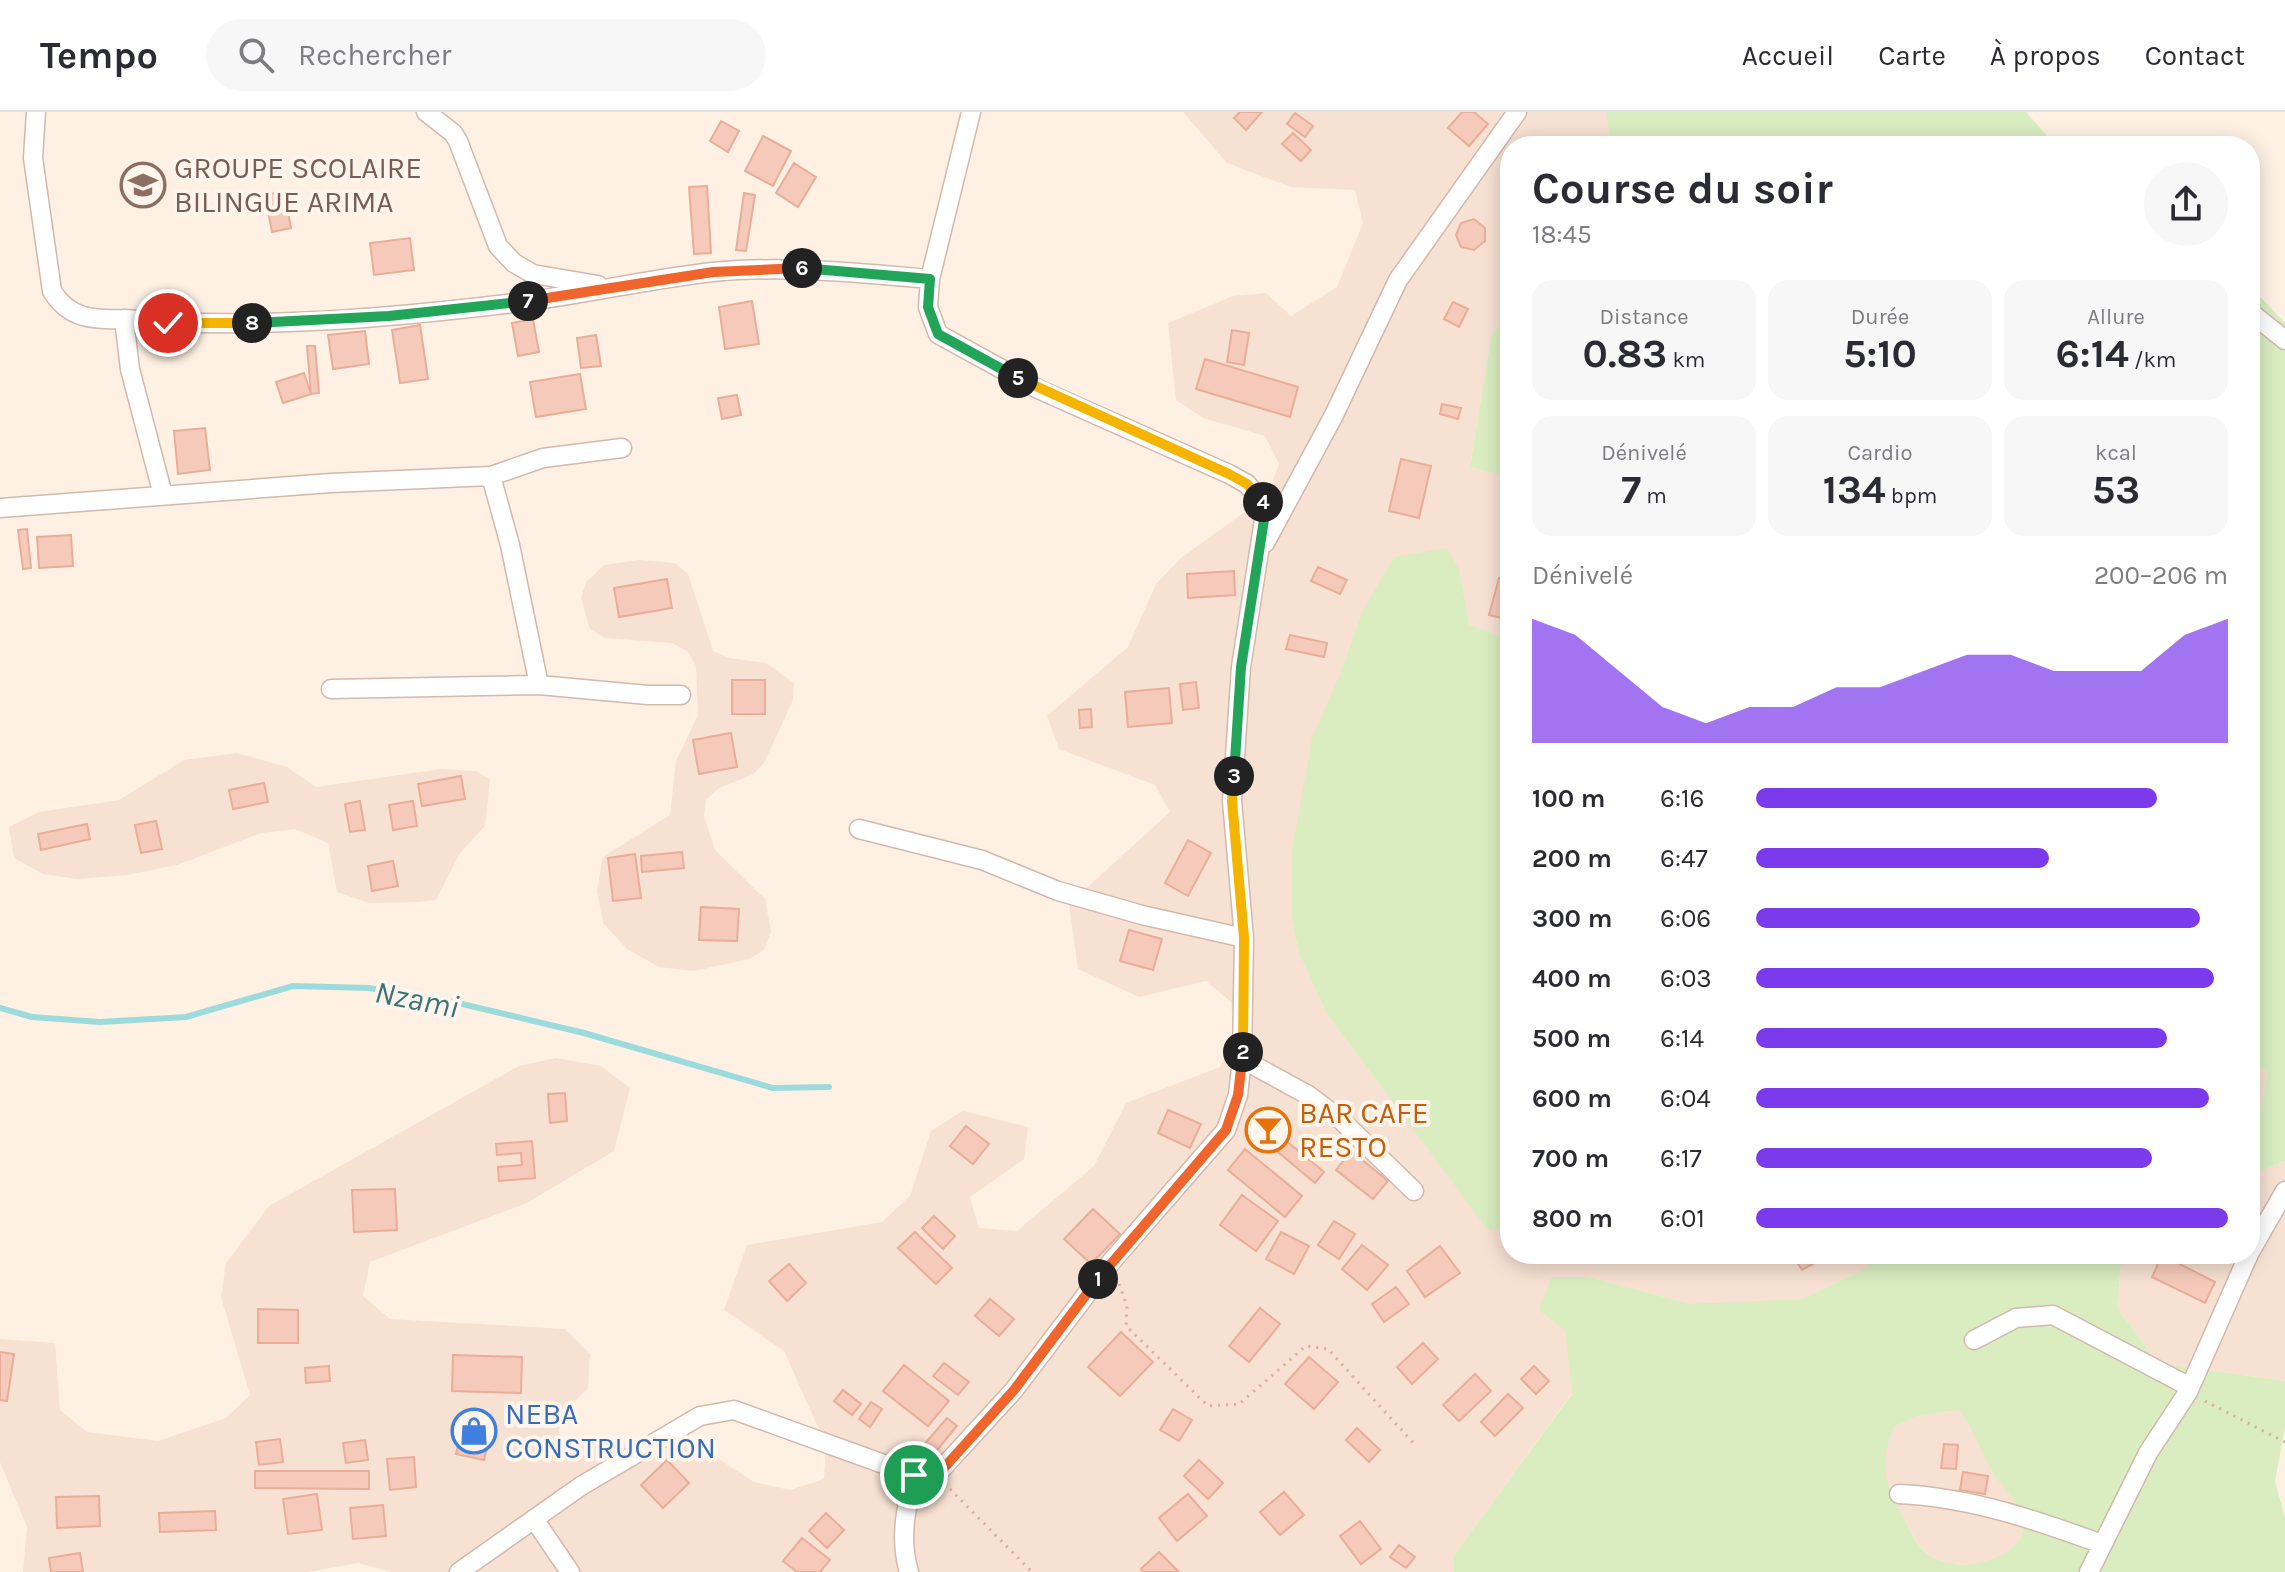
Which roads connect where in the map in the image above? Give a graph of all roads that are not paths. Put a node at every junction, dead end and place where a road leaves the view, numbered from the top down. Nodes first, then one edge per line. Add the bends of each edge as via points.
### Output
1 (36, 112) edge
2 (426, 112) edge
3 (971, 112) edge
4 (1517, 112) edge
5 (930, 279) junction
6 (613, 287) junction
7 (124, 319) junction
8 (2260, 320) edge
9 (2285, 340) edge
10 (622, 448) dead end
11 (491, 476) junction
12 (163, 495) junction
13 (0, 508) edge
14 (1260, 552) junction
15 (539, 685) junction
16 (331, 689) dead end
17 (681, 695) dead end
18 (859, 829) dead end
19 (1244, 938) junction
20 (1242, 1059) junction
21 (1414, 1191) dead end
22 (2281, 1204) edge
23 (2260, 1237) edge
24 (2245, 1264) edge
25 (1974, 1340) dead end
26 (2189, 1389) junction
27 (914, 1475) junction
28 (1899, 1494) dead end
29 (534, 1519) junction
30 (2102, 1544) junction
31 (459, 1572) edge
32 (570, 1572) edge
33 (909, 1572) edge
34 (2089, 1572) edge

1 - 7 street via 33,158 52,291 70,313
2 - 6 street via 458,141 498,246 514,263 533,274
3 - 5 street
4 - 14 street via 1398,280 1334,415
5 - 6 street via 800,268 713,272
5 - 14 street via 928,307 938,334 1038,389 1247,484 1266,507
6 - 7 street via 389,316 203,325
7 - 12 street via 130,369
8 - 9 street
10 - 11 street via 543,458
11 - 12 street
11 - 15 street
12 - 13 street
14 - 19 street via 1241,667 1232,801
15 - 16 street
15 - 17 street
18 - 19 street via 982,860 1058,891 1142,915
19 - 20 street
20 - 21 street via 1340,1119
20 - 27 street via 1238,1095 1226,1130 1111,1262 1014,1390 936,1475
22 - 23 street
24 - 26 street
25 - 26 street via 2016,1318 2053,1315
26 - 30 street via 2148,1453
27 - 29 street via 734,1410 717,1410 581,1486
27 - 33 street via 903,1552
28 - 30 street via 2019,1514
29 - 31 street
29 - 32 street
30 - 34 street

